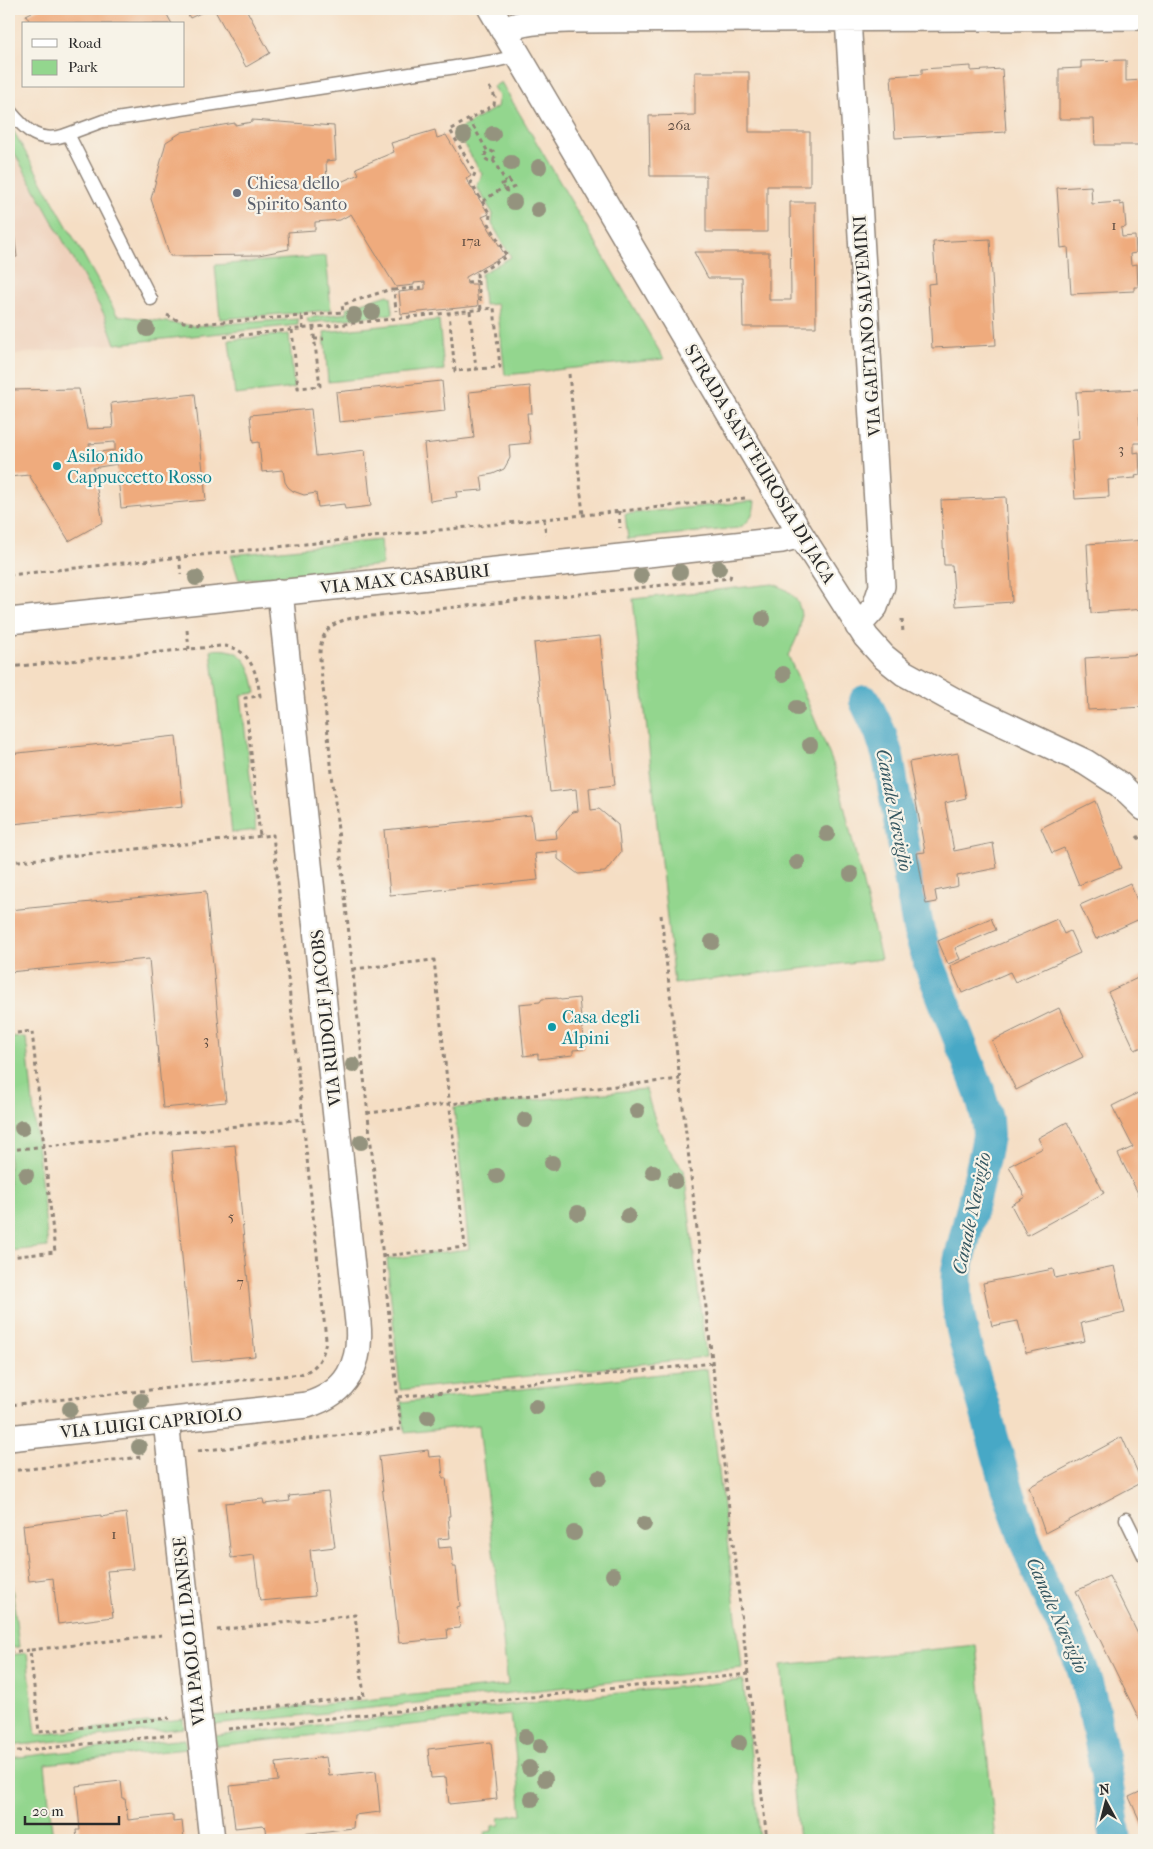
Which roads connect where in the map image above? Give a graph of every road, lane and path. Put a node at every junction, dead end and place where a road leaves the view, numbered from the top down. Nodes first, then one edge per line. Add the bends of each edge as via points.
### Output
1 (1144, 17) edge
2 (848, 18) junction
3 (497, 19) edge
4 (506, 57) junction
5 (9, 110) edge
6 (469, 119) junction
7 (68, 134) junction
8 (488, 152) junction
9 (493, 160) junction
10 (506, 182) junction
11 (504, 188) junction
12 (482, 201) junction
13 (478, 281) junction
14 (467, 282) dead end
15 (425, 287) dead end
16 (394, 290) junction
17 (151, 298) joint
18 (481, 309) junction
19 (396, 311) dead end
20 (470, 311) junction
21 (449, 313) junction
22 (302, 316) junction
23 (313, 328) junction
24 (303, 329) junction
25 (292, 330) junction
26 (224, 337) dead end
27 (314, 339) junction
28 (324, 339) dead end
29 (476, 369) junction
30 (569, 374) dead end
31 (752, 498) dead end
32 (583, 515) junction
33 (801, 536) junction
34 (9, 576) edge
35 (730, 578) dead end
36 (280, 592) junction
37 (9, 621) edge
38 (858, 626) junction
39 (9, 667) edge
40 (1143, 805) edge
41 (260, 836) junction
42 (9, 862) edge
43 (660, 914) dead end
44 (353, 969) junction
45 (9, 1034) edge
46 (383, 1256) junction
47 (9, 1257) edge
48 (713, 1363) junction
49 (398, 1397) junction
50 (9, 1405) edge
51 (293, 1408) joint
52 (166, 1421) junction
53 (9, 1438) edge
54 (170, 1454) junction
55 (9, 1471) edge
56 (1126, 1519) dead end
57 (1144, 1556) edge
58 (30, 1650) dead end
59 (9, 1652) edge
60 (748, 1674) junction
61 (200, 1732) junction
62 (9, 1752) edge
63 (212, 1840) edge
64 (766, 1840) edge

1 - 2 street
2 - 3 street via 568,20 516,25
2 - 38 street, VIA GAETANO SALVEMINI via 882,586 875,607
3 - 4 street, STRADA SANT'EUROSIA DI JACA
4 - 6 path via 504,76 488,85 495,97 494,105
4 - 7 lane via 103,122
4 - 33 street, STRADA SANT'EUROSIA DI JACA
5 - 7 lane via 23,127 36,135 52,138
6 - 8 path
6 - 12 path via 450,130 475,173 471,183
7 - 17 lane
8 - 9 path via 495,154
8 - 9 path via 487,159
9 - 10 path
10 - 11 path via 502,184
10 - 11 path via 510,180 514,187 507,191
11 - 12 path
12 - 13 path via 490,214 489,224 507,256 477,274
13 - 14 path
13 - 18 path
15 - 16 path
16 - 19 path
16 - 22 path via 342,306 343,312
17 - 22 path via 166,315 187,323
18 - 20 path
18 - 29 path via 494,308 500,367
20 - 21 path
20 - 29 path
21 - 23 path
21 - 29 path via 455,371
22 - 24 path
23 - 24 path
23 - 27 path
24 - 25 path
25 - 26 path
25 - 27 path via 298,388 320,386
27 - 28 path
30 - 32 path
31 - 32 path
32 - 34 path
33 - 36 street, VIA MAX CASABURI
33 - 38 street, STRADA SANT'EUROSIA DI JACA
35 - 44 path via 353,618 338,622 327,631 321,644 320,659
36 - 37 street, VIA MAX CASABURI
36 - 51 street, VIA RUDOLF JACOBS via 359,1335 356,1360 343,1384 321,1401
38 - 40 street, STRADA SANT'EUROSIA DI JACA via 884,657 904,673 955,701 1086,762
39 - 41 path via 221,646 241,651 254,669 260,696 245,698
41 - 42 path
41 - 50 path via 273,835 274,838 326,1331 323,1356 314,1368 301,1374
43 - 48 path
44 - 46 path
44 - 46 path via 434,960 465,1247
45 - 47 path via 32,1031 55,1252
46 - 49 path
48 - 49 path
48 - 60 path
49 - 54 path via 402,1429
51 - 52 street, VIA LUIGI CAPRIOLO
52 - 53 street, VIA LUIGI CAPRIOLO
52 - 54 street, VIA PAOLO IL DANESE
54 - 55 path
54 - 61 street, VIA PAOLO IL DANESE
56 - 57 lane
58 - 59 path
60 - 61 path
60 - 64 path
61 - 62 path
61 - 63 street, VIA PAOLO IL DANESE

